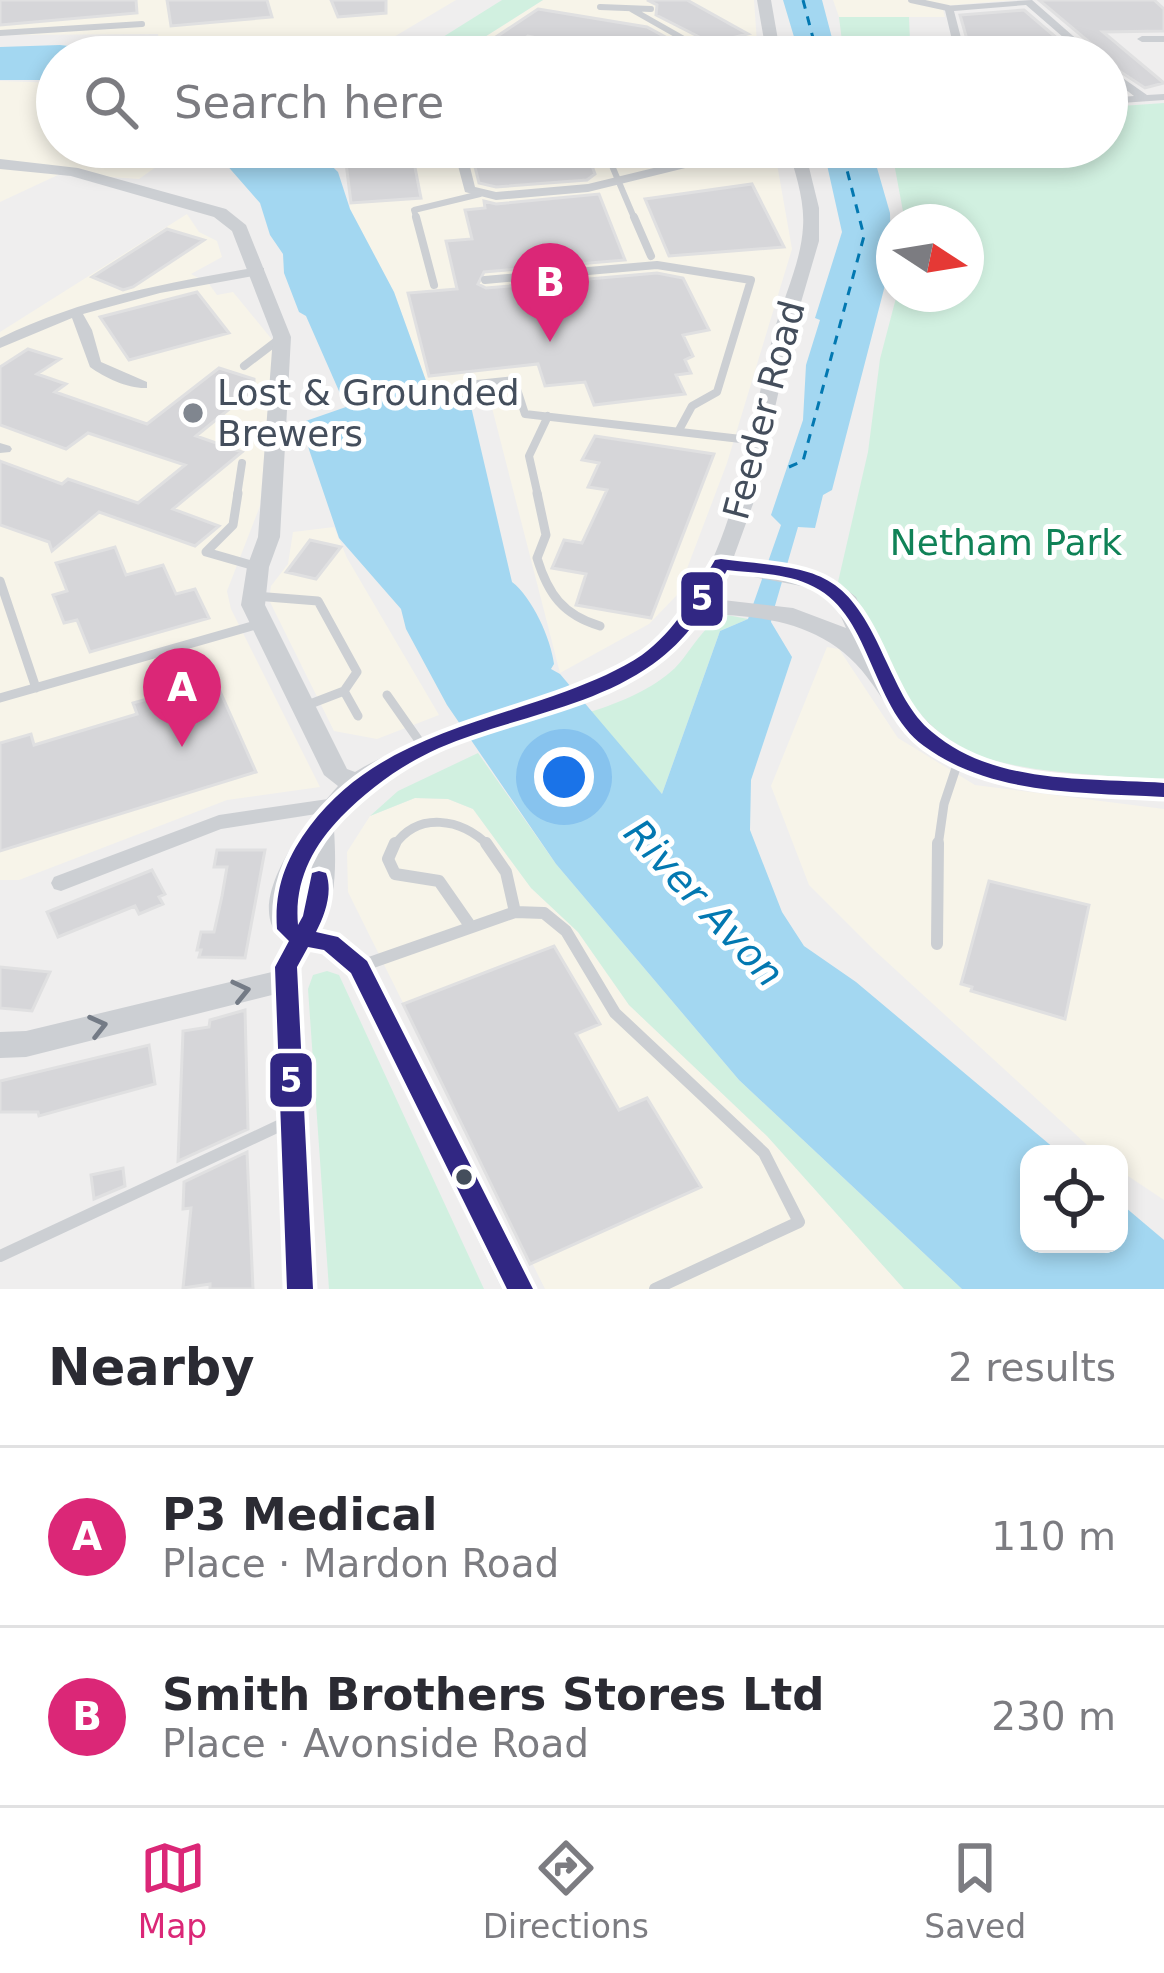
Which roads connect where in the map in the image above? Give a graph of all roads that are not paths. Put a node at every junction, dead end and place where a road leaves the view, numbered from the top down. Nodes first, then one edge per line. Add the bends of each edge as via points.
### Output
1 (764, 0) edge
2 (911, 0) edge
3 (1027, 1) edge
4 (600, 7) dead end
5 (631, 8) junction
6 (948, 8) junction
7 (651, 9) dead end
8 (142, 24) dead end
9 (0, 33) edge
10 (679, 36) edge
11 (770, 36) edge
12 (956, 36) edge
13 (1068, 36) edge
14 (1142, 39) dead end
15 (1161, 42) edge
16 (1128, 86) edge
17 (1164, 97) edge
18 (1145, 99) junction
19 (1128, 100) edge
20 (0, 164) edge
21 (36, 167) edge
22 (48, 168) edge
23 (464, 168) edge
24 (611, 168) edge
25 (664, 168) edge
26 (801, 168) edge
27 (622, 181) junction
28 (480, 194) junction
29 (651, 256) dead end
30 (259, 271) junction
31 (484, 280) dead end
32 (434, 285) dead end
33 (76, 313) junction
34 (281, 337) junction
35 (0, 344) edge
36 (244, 367) dead end
37 (477, 384) dead end
38 (142, 385) dead end
39 (548, 416) junction
40 (680, 430) junction
41 (758, 441) junction
42 (242, 463) dead end
43 (721, 564) junction
44 (258, 567) junction
45 (0, 581) edge
46 (254, 596) junction
47 (700, 606) junction
48 (259, 624) junction
49 (600, 626) dead end
50 (883, 686) junction
51 (36, 688) junction
52 (344, 692) junction
53 (387, 695) dead end
54 (0, 698) edge
55 (300, 707) junction
56 (358, 716) dead end
57 (422, 746) junction
58 (959, 759) junction
59 (357, 784) junction
60 (1164, 790) edge
61 (327, 816) junction
62 (61, 883) dead end
63 (514, 912) junction
64 (471, 927) junction
65 (300, 937) junction
66 (937, 944) dead end
67 (359, 967) junction
68 (286, 980) junction
69 (0, 1045) edge
70 (291, 1120) junction
71 (0, 1256) edge
72 (300, 1289) edge
73 (520, 1289) edge
74 (656, 1289) edge

1 - 11 street
2 - 6 lane
3 - 6 street
3 - 13 street
4 - 5 lane
5 - 7 lane
5 - 10 lane
6 - 12 street
8 - 9 lane
14 - 15 street
16 - 18 street
17 - 18 street
18 - 19 street
20 - 21 street
22 - 30 street via 220,213 240,229
23 - 28 street via 469,189
24 - 27 lane
25 - 27 street
26 - 41 street, Feeder Road via 812,226
27 - 28 street
27 - 29 lane
28 - 32 lane via 415,210
30 - 33 street
30 - 34 street
31 - 40 lane via 657,266 751,280 717,392 692,406
33 - 35 street
33 - 38 street via 89,361
34 - 36 lane
34 - 44 street via 269,537
37 - 39 lane via 514,380 525,414
39 - 40 lane
39 - 49 lane via 529,456 546,535 537,558 558,608
40 - 41 lane
41 - 43 street, Feeder Road
42 - 44 lane via 233,525 206,552
43 - 47 street, Feeder Road
43 - 50 street via 824,583 844,597
44 - 46 street
45 - 51 lane
46 - 48 street
46 - 52 lane via 318,601 356,672
47 - 50 street via 792,618 843,637
47 - 57 street, Feeder Road via 662,649 591,687
48 - 51 lane
48 - 55 street
50 - 58 street via 914,727
51 - 54 lane
52 - 55 lane
52 - 56 lane
53 - 57 lane
55 - 59 street via 338,775
57 - 59 street, Feeder Road
58 - 60 street via 1038,778
58 - 66 lane via 938,830
59 - 61 street, Feeder Road
61 - 62 street via 218,822
61 - 65 street via 314,916
63 - 64 lane
63 - 64 lane via 510,878 491,847 434,820 409,826 394,837 388,859 395,874 439,881
63 - 74 lane via 544,913 566,931 615,1013 764,1154 799,1222
64 - 67 lane
65 - 67 street via 330,943
65 - 68 street
67 - 73 street
69 -> 68 street
68 - 70 street
70 - 71 lane
70 - 72 street

